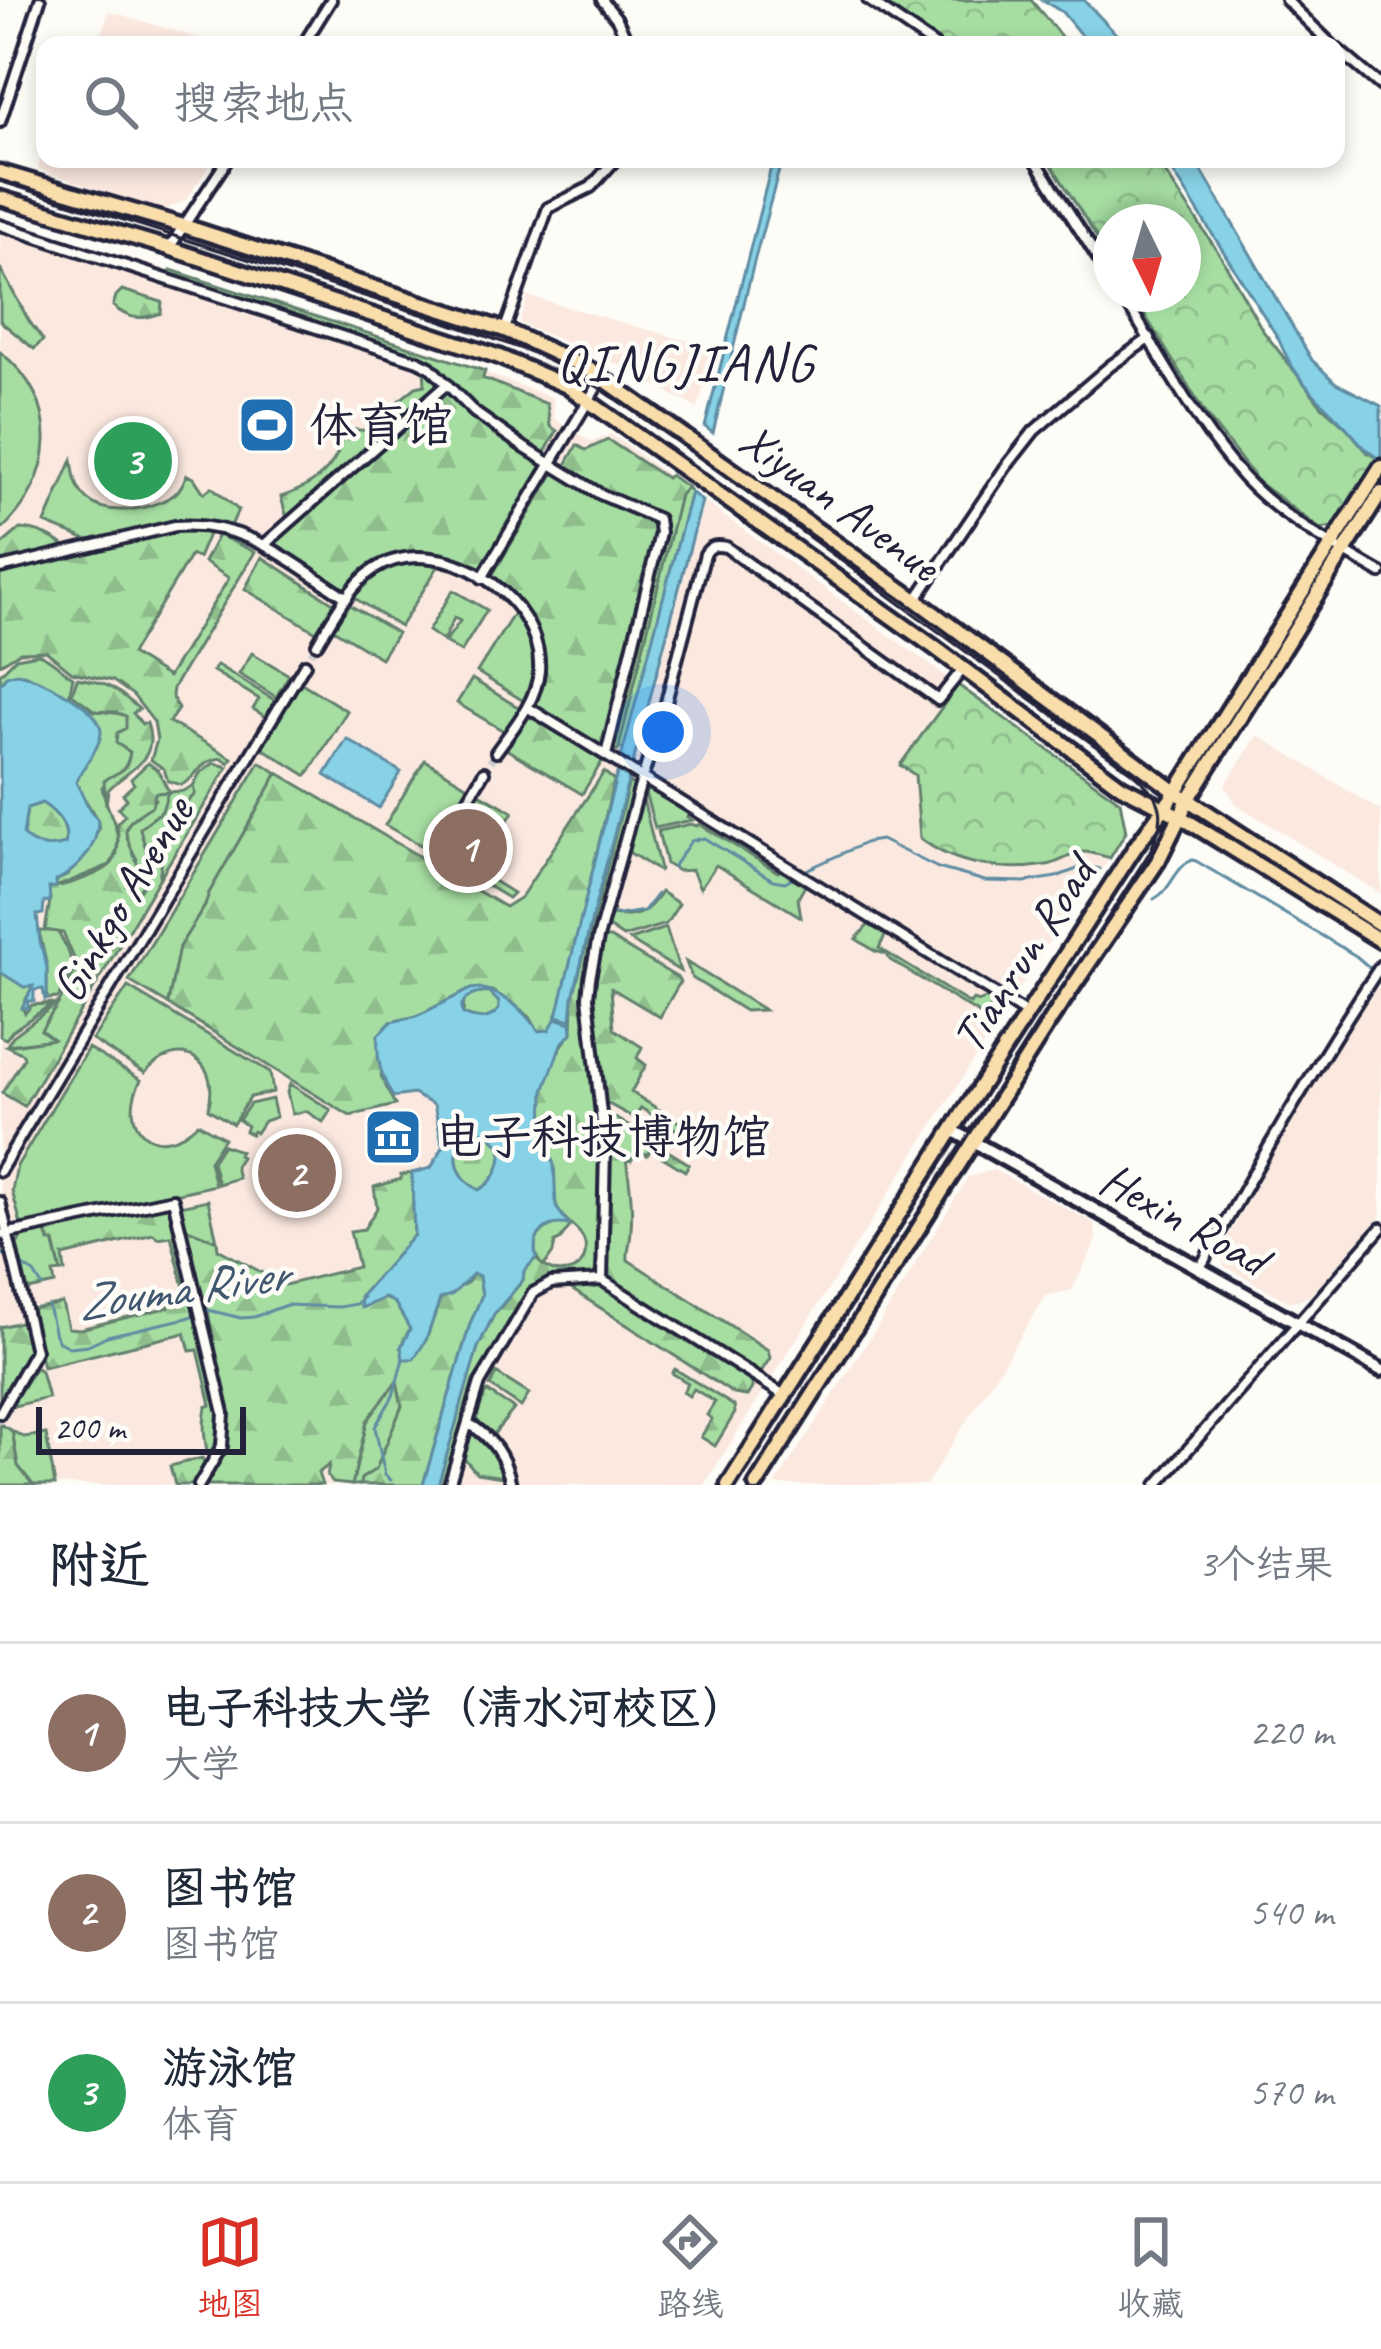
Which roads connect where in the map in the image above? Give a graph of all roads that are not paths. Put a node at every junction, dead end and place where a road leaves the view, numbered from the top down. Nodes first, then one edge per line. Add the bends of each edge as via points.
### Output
1 (40, 0) edge
2 (331, 0) edge
3 (602, 0) edge
4 (868, 0) edge
5 (1286, 0) edge
6 (309, 36) edge
7 (625, 36) edge
8 (921, 36) edge
9 (1323, 36) edge
10 (1345, 56) edge
11 (1381, 86) edge
12 (0, 122) edge
13 (222, 168) edge
14 (608, 168) edge
15 (1041, 168) edge
16 (0, 172) edge
17 (0, 198) edge
18 (0, 225) edge
19 (184, 226) junction
20 (169, 248) junction
21 (1093, 251) edge
22 (1133, 312) edge
23 (505, 330) junction
24 (1150, 338) junction
25 (603, 377) junction
26 (447, 385) junction
27 (589, 401) junction
28 (551, 464) junction
29 (1380, 469) edge
30 (1381, 493) edge
31 (264, 545) junction
32 (1338, 547) junction
33 (0, 568) edge
34 (1381, 573) edge
35 (482, 578) junction
36 (347, 598) junction
37 (916, 600) junction
38 (317, 644) tunnel mouth
39 (305, 664) tunnel mouth
40 (963, 668) junction
41 (527, 707) junction
42 (496, 752) tunnel mouth
43 (606, 755) junction
44 (484, 772) tunnel mouth
45 (638, 774) junction
46 (1182, 796) junction
47 (1164, 808) junction
48 (1181, 817) junction
49 (434, 858) dead end
50 (1381, 926) edge
51 (1381, 941) edge
52 (1381, 965) edge
53 (1027, 1014) junction
54 (952, 1130) junction
55 (974, 1142) junction
56 (0, 1171) edge
57 (0, 1202) edge
58 (1381, 1228) edge
59 (4, 1235) edge
60 (1200, 1268) junction
61 (602, 1280) junction
62 (1297, 1323) junction
63 (1381, 1370) edge
64 (785, 1395) junction
65 (0, 1413) edge
66 (468, 1423) junction
67 (199, 1485) edge
68 (449, 1485) edge
69 (511, 1485) edge
70 (728, 1485) edge
71 (756, 1485) edge
72 (1157, 1485) edge

1 - 12 street
2 - 6 street
3 - 7 street
4 - 8 street
5 - 9 street
10 - 11 street
13 - 19 street
14 - 23 street via 591,187 548,208
15 - 21 street
16 - 19 main road, Xiyuan Avenue
17 - 20 main road, Xiyuan Avenue
18 - 26 street via 418,361
19 - 20 street
19 - 23 main road, Xiyuan Avenue
20 - 27 main road, Xiyuan Avenue via 497,356
22 - 24 street
23 - 25 main road, Xiyuan Avenue
24 - 32 street via 1248,482
24 - 37 street via 1034,431
25 - 27 street
25 - 37 main road, Xiyuan Avenue
26 - 28 street
26 - 31 street
27 - 28 street
27 - 40 main road, Xiyuan Avenue
28 - 35 street
28 - 43 street via 660,526
29 - 32 main road, Tianrun Road
30 - 32 main road, Tianrun Road
31 - 33 street via 227,528 191,525
31 - 36 street
32 - 34 street
32 - 46 main road, Tianrun Road
35 - 36 street via 446,560 409,558 368,574
35 - 41 street via 515,603 536,641 538,675
36 - 38 street
37 - 46 main road, Xiyuan Avenue
39 - 56 street, Ginkgo Avenue
40 - 45 street via 938,700 726,547 713,546
40 - 47 main road, Xiyuan Avenue via 1121,786
41 - 42 street
41 - 43 street
43 - 45 street
44 - 49 street
45 - 53 street
45 - 61 street via 589,987 605,1150
46 - 47 main road, Tianrun Road
46 - 48 main road, Tianrun Road
46 - 50 main road, Xiyuan Avenue
47 - 48 main road, Xiyuan Avenue
47 - 53 main road, Tianrun Road
48 - 51 main road, Xiyuan Avenue
48 - 55 main road, Tianrun Road
52 - 60 street
53 - 54 main road, Tianrun Road
54 - 55 street, Hexin Road
54 - 64 main road, Tianrun Road
55 - 60 street, Hexin Road
55 - 71 main road, Tianrun Road
57 - 59 street
58 - 62 street
59 - 65 street via 35,1351
59 - 67 street via 173,1199 225,1426
60 - 62 street, Hexin Road
61 - 64 street
61 - 66 street via 551,1283 533,1293 480,1383
62 - 63 street, Hexin Road
62 - 72 street
64 - 70 main road, Tianrun Road
66 - 68 street
66 - 69 street via 504,1458

